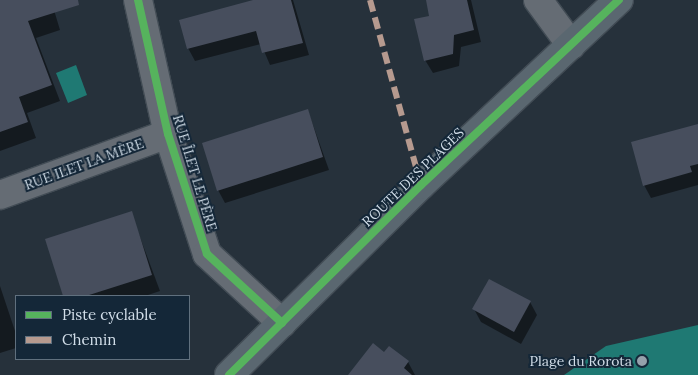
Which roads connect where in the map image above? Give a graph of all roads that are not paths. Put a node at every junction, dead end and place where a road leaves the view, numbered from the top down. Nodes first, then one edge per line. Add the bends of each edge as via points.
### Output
1 (138, 0) edge
2 (538, 0) edge
3 (619, 0) edge
4 (571, 45) junction
5 (168, 134) junction
6 (0, 195) edge
7 (282, 323) junction
8 (229, 375) edge

1 - 5 street, RUE ÎLET LE PÈRE
2 - 4 street
3 - 4 street, ROUTE DES PLAGES
4 - 7 street, ROUTE DES PLAGES
5 - 6 street, RUE ILET LA MÈRE
5 - 7 street, RUE ÎLET LE PÈRE via 207,254
7 - 8 street, ROUTE DES PLAGES

